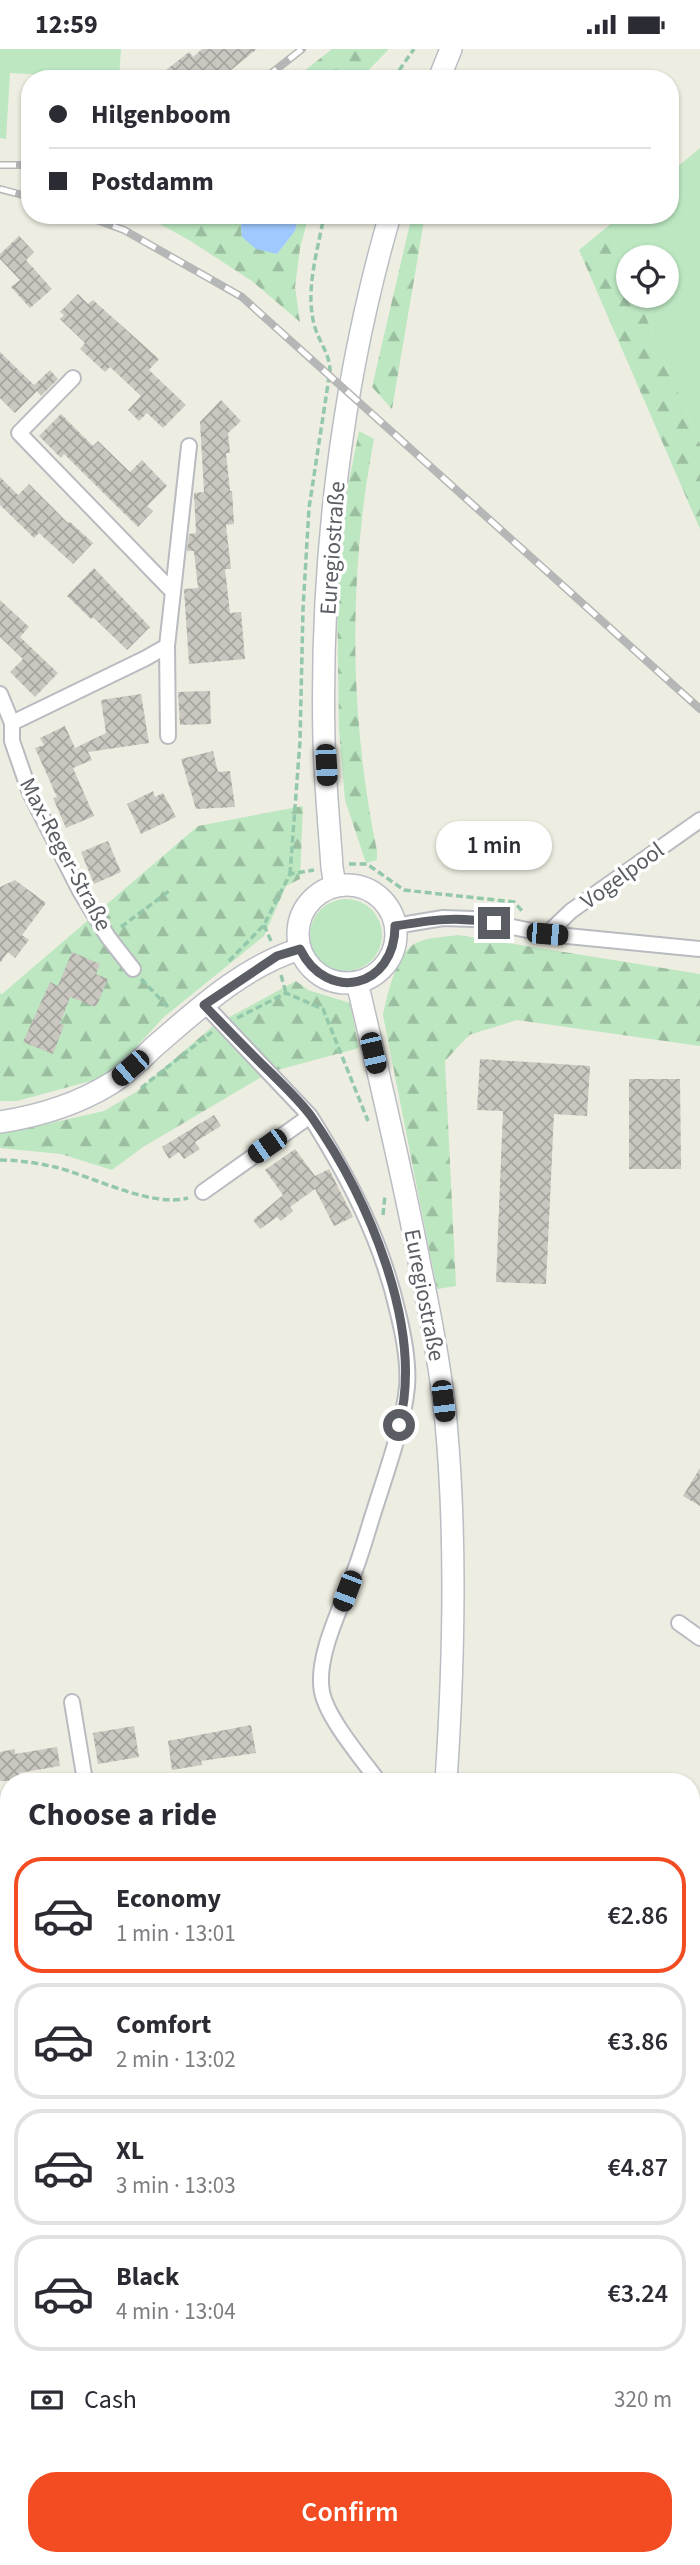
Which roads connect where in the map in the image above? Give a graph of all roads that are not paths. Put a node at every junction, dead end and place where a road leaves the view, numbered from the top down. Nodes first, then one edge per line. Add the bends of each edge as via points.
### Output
1 (451, 49) edge
2 (443, 70) edge
3 (388, 224) edge
4 (73, 378) dead end
5 (189, 446) dead end
6 (172, 591) junction
7 (167, 646) junction
8 (0, 694) edge
9 (12, 723) junction
10 (169, 736) dead end
11 (700, 820) edge
12 (333, 876) junction
13 (395, 926) junction
14 (547, 934) junction
15 (300, 949) junction
16 (700, 949) edge
17 (133, 969) road end
18 (357, 982) junction
19 (204, 1005) junction
20 (310, 1115) junction
21 (0, 1122) edge
22 (203, 1192) road end
23 (679, 1623) dead end
24 (700, 1638) edge
25 (72, 1702) dead end
26 (84, 1773) edge
27 (373, 1773) edge
28 (446, 1773) edge

1 - 2 main road
3 - 12 main road, Euregiostraße via 349,395 334,500 324,739
4 - 6 street via 19,433
5 - 6 street
6 - 7 street
7 - 9 street
7 - 10 street
8 - 9 street, Max-Reger-Straße
9 - 17 street, Max-Reger-Straße via 12,741 30,793 80,891
11 - 14 street, Vogelpool via 580,905
12 - 13 main road via 380,898
12 - 15 main road via 300,917
13 - 14 street via 443,918 473,919
13 - 18 main road via 393,948 383,967
14 - 16 street
15 - 18 main road via 311,967 329,980
15 - 19 main road via 277,956
18 - 28 main road, Euregiostraße via 407,1199 446,1422 454,1546
19 - 20 street
19 - 21 main road via 103,1089 73,1105
20 - 22 street
20 - 27 street via 345,1171 380,1249 394,1292 406,1361 407,1386 396,1440 331,1633 321,1680 330,1712
23 - 24 street
25 - 26 street

